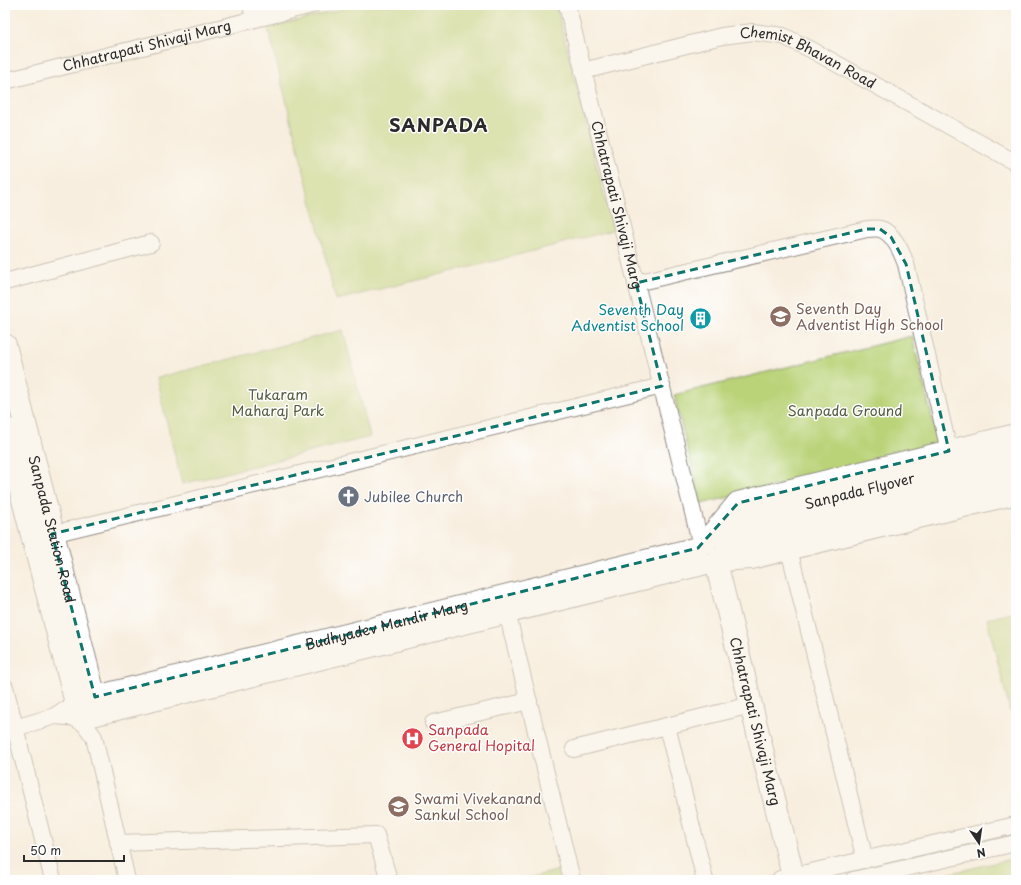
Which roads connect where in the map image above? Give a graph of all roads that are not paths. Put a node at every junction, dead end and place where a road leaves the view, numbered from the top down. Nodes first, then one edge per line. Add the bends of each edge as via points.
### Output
1 (312, 5) edge
2 (567, 5) edge
3 (253, 12) edge
4 (583, 71) junction
5 (5, 81) edge
6 (1016, 163) edge
7 (152, 243) dead end
8 (5, 282) edge
9 (636, 283) junction
10 (5, 345) edge
11 (662, 386) junction
12 (5, 428) edge
13 (1016, 435) edge
14 (948, 451) junction
15 (1016, 453) edge
16 (1008, 477) edge
17 (1016, 493) edge
18 (42, 536) junction
19 (789, 549) junction
20 (708, 553) junction
21 (508, 612) junction
22 (5, 687) edge
23 (529, 701) junction
24 (745, 706) junction
25 (87, 707) junction
26 (433, 722) dead end
27 (666, 726) junction
28 (10, 729) edge
29 (574, 749) dead end
30 (1016, 825) edge
31 (1016, 842) edge
32 (118, 843) junction
33 (865, 860) junction
34 (787, 879) edge
35 (53, 880) edge
36 (127, 880) edge
37 (389, 880) edge
38 (572, 880) edge
39 (705, 880) edge
40 (853, 880) edge

1 - 3 street, Chhatrapati Shivaji Marg
2 - 4 street, Chhatrapati Shivaji Marg
3 - 5 street, Chhatrapati Shivaji Marg
4 - 6 street, Chemist Bhavan Road via 722,36 753,32 782,36
4 - 9 street, Chhatrapati Shivaji Marg
7 - 8 street
9 - 11 street, Chhatrapati Shivaji Marg
9 - 14 street via 867,229 880,229 900,248 906,264
10 - 18 main road, Sanpada Station Road
11 - 18 street
11 - 20 street, Chhatrapati Shivaji Marg
12 - 18 main road, Sanpada Station Road
13 - 14 main road
14 - 20 main road via 738,503
15 - 20 main road, Sanpada Flyover via 742,520
16 - 20 main road, Sanpada Flyover via 746,541
17 - 19 main road
18 - 25 main road, Sanpada Station Road
19 - 20 main road via 751,558
19 - 33 street
20 - 21 main road, Budhyadev Mandir Marg
20 - 24 main road, Chhatrapati Shivaji Marg
20 - 25 main road, Budhyadev Mandir Marg
21 - 23 street
21 - 25 main road, Budhyadev Mandir Marg
22 - 28 street
23 - 26 street
23 - 38 street
24 - 27 street
24 - 34 main road, Chhatrapati Shivaji Marg
25 - 28 street
25 - 32 street
27 - 29 street
27 - 39 street
28 - 35 street
30 - 33 street
31 - 40 street
32 - 36 street
32 - 37 street via 376,835
33 - 34 street

